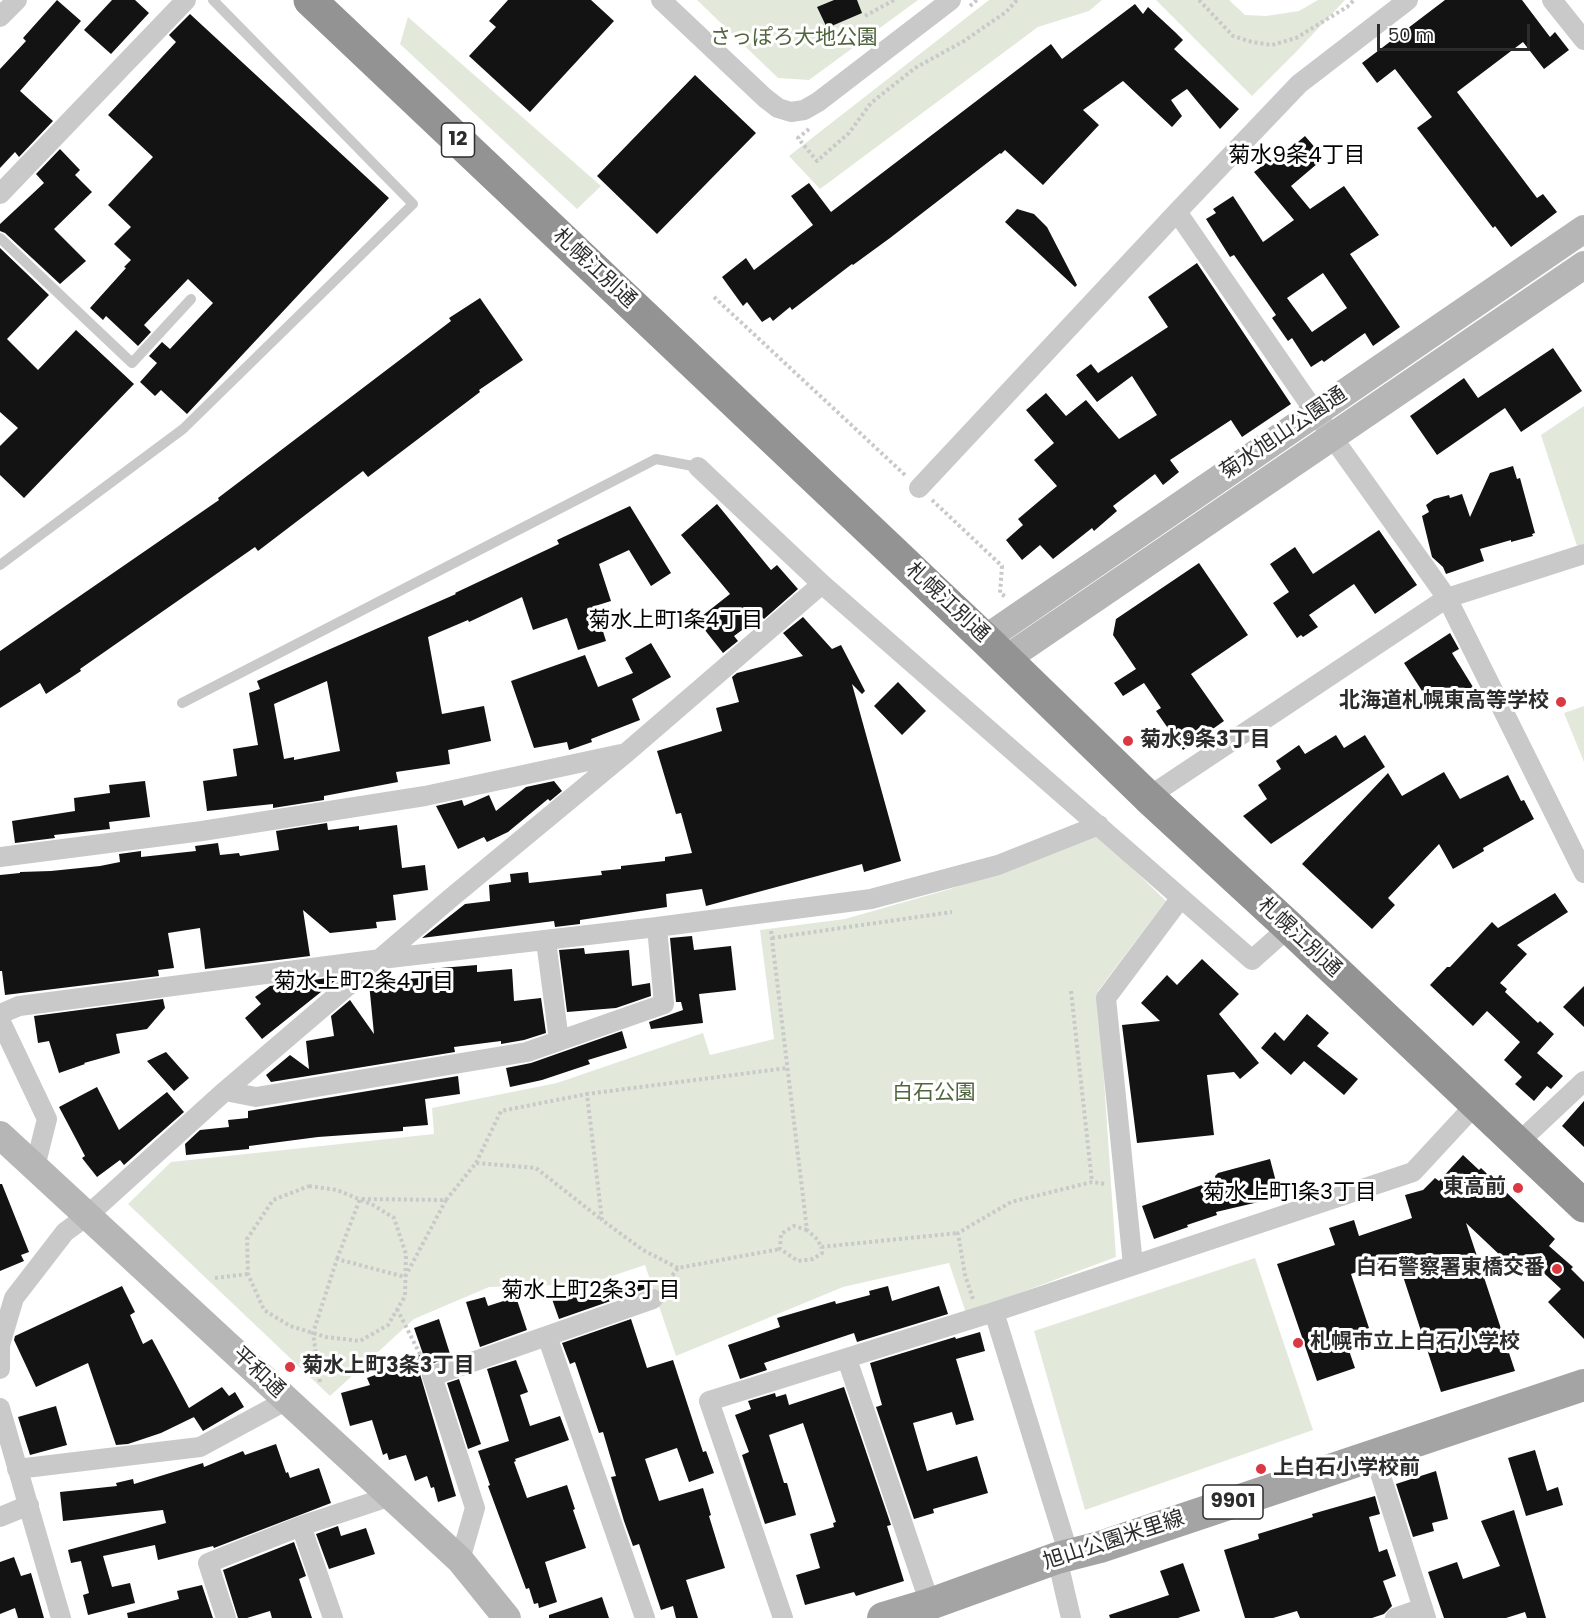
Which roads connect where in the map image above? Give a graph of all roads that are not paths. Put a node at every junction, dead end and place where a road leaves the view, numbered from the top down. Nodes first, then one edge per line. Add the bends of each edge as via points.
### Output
1 (16, 0) edge
2 (186, 0) edge
3 (213, 0) edge
4 (310, 0) edge
5 (661, 0) edge
6 (951, 0) edge
7 (1408, 0) edge
8 (1552, 0) edge
9 (0, 17) edge
10 (1584, 40) edge
11 (0, 194) edge
12 (1177, 212) junction
13 (1584, 229) edge
14 (0, 238) edge
15 (1584, 265) edge
16 (191, 299) dead end
17 (1316, 412) junction
18 (1333, 438) junction
19 (698, 467) joint
20 (919, 488) road end
21 (1584, 554) edge
22 (0, 565) edge
23 (822, 584) junction
24 (1447, 598) junction
25 (995, 649) junction
26 (182, 704) dead end
27 (626, 753) junction
28 (1148, 798) junction
29 (1099, 825) junction
30 (0, 857) edge
31 (1584, 873) edge
32 (1180, 899) junction
33 (657, 927) junction
34 (1289, 927) junction
35 (546, 941) junction
36 (381, 959) junction
37 (0, 1014) edge
38 (0, 1020) edge
39 (560, 1041) junction
40 (1584, 1081) edge
41 (225, 1091) junction
42 (1476, 1104) junction
43 (0, 1135) edge
44 (1517, 1144) junction
45 (35, 1167) junction
46 (1584, 1206) edge
47 (87, 1216) junction
48 (1133, 1265) junction
49 (653, 1299) road end
50 (987, 1314) junction
51 (547, 1336) junction
52 (0, 1345) edge
53 (847, 1359) junction
54 (0, 1369) edge
55 (1584, 1385) edge
56 (287, 1400) junction
57 (0, 1408) edge
58 (1374, 1454) junction
59 (17, 1469) junction
60 (391, 1496) junction
61 (29, 1505) junction
62 (0, 1517) edge
63 (301, 1526) junction
64 (1063, 1556) junction
65 (460, 1560) junction
66 (930, 1604) junction
67 (1424, 1613) edge
68 (61, 1618) edge
69 (226, 1618) edge
70 (333, 1618) edge
71 (507, 1618) edge
72 (645, 1618) edge
73 (783, 1618) edge
74 (883, 1618) edge
75 (1071, 1618) edge
76 (1395, 1618) edge

1 - 9 street
2 - 11 street
3 - 22 lane via 413,204 183,429
4 - 25 highway, 札幌江別通 / 12
5 - 6 street via 765,98 791,112 818,102
7 - 12 street via 1299,84
8 - 10 street
12 - 17 street
12 - 20 street
13 - 17 street, 菊水旭山公園通
14 - 16 lane via 132,363
15 - 18 street, 菊水旭山公園通
17 - 18 street
17 - 25 street, 菊水旭山公園通
18 - 24 street
18 - 25 street, 菊水旭山公園通
19 - 23 street
19 - 26 lane via 656,459
21 - 24 street
23 - 27 street
23 - 29 street
24 - 28 street
24 - 31 street
25 - 28 highway, 札幌江別通 / 12
27 - 30 street via 413,798
27 - 36 street
28 - 34 highway, 札幌江別通 / 12
29 - 32 street
29 - 33 street via 998,865 883,896
32 - 34 street via 1252,960
32 - 48 street via 1106,998
33 - 35 street
33 - 39 street via 664,1004
34 - 42 highway, 札幌江別通 / 12
35 - 36 street
35 - 39 street
36 - 37 street via 19,1006
36 - 41 street
38 - 45 street via 47,1119
39 - 41 street via 527,1052 256,1097
40 - 44 street
41 - 47 street
42 - 44 highway, 札幌江別通 / 12
42 - 48 street via 1413,1172
43 - 45 street, 平和通
44 - 46 highway, 札幌江別通 / 12
45 - 47 street, 平和通
47 - 52 street via 65,1232 14,1298
47 - 56 street, 平和通
48 - 50 street
49 - 51 street
50 - 53 street
50 - 64 street
51 - 65 street via 432,1376 475,1508
51 - 72 street
52 - 54 street
53 - 66 street
53 - 73 street via 709,1401
55 - 58 main road, 旭山公園米里線 / 9901
56 - 59 street via 200,1447
56 - 60 street, 平和通
57 - 59 street
58 - 64 main road, 旭山公園米里線 / 9901 via 1100,1548
58 - 67 street
59 - 61 street
60 - 63 street
60 - 65 street, 平和通
61 - 62 street
61 - 68 street
63 - 69 street via 208,1563
63 - 70 street
64 - 66 main road, 旭山公園米里線 / 9901
64 - 75 street
65 - 71 street, 平和通
66 - 74 main road, 旭山公園米里線 / 9901
67 - 76 street

